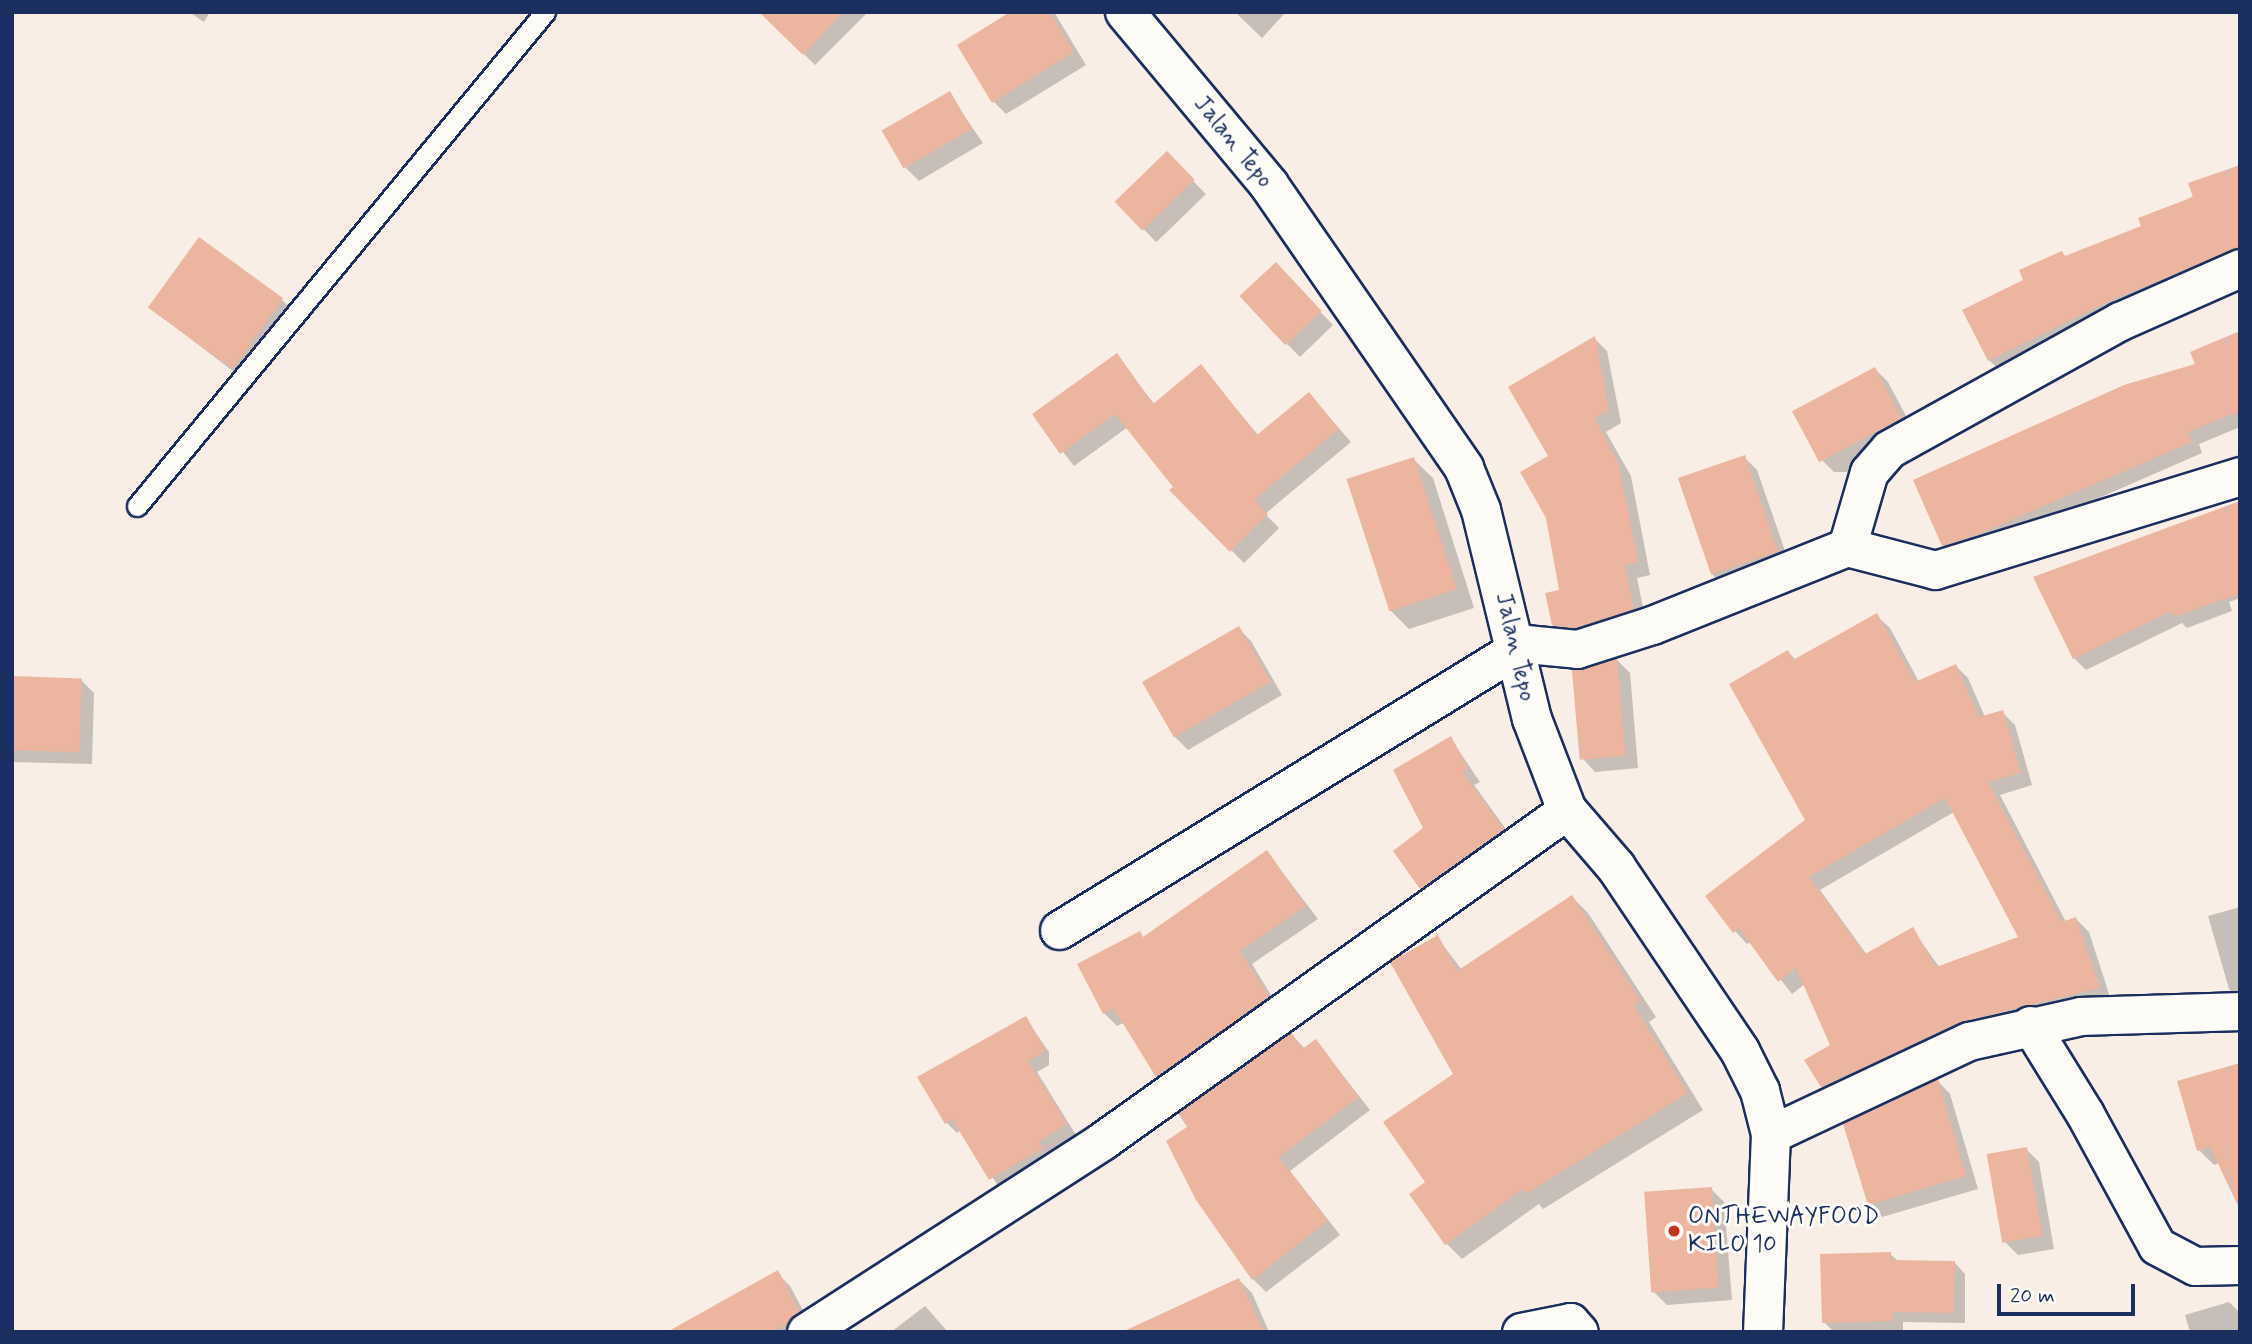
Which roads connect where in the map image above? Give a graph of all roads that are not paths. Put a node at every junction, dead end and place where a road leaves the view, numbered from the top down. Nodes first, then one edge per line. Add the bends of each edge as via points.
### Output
1 (545, 12) edge
2 (1125, 12) edge
3 (2240, 268) edge
4 (2240, 476) edge
5 (138, 506) dead end
6 (1847, 547) junction
7 (1515, 647) junction
8 (1567, 810) junction
9 (1059, 930) dead end
10 (2240, 1011) edge
11 (2030, 1025) junction
12 (1771, 1134) junction
13 (2240, 1265) edge
14 (806, 1332) edge
15 (1521, 1332) edge
16 (1579, 1332) edge
17 (1763, 1332) edge

1 - 5 lane
2 - 7 street, Jalan Tepo via 1269,185 1443,430 1481,510
3 - 6 street via 2120,321 1889,449 1870,472
4 - 6 street via 1935,570
6 - 7 street via 1652,625 1577,649
7 - 8 street, Jalan Tepo via 1532,719
7 - 9 street
8 - 12 street, Jalan Tepo via 1616,867 1740,1051 1760,1091
8 - 14 street via 1102,1141
10 - 11 street via 2081,1016
11 - 12 street via 1969,1041
11 - 13 street via 2157,1246 2195,1266
12 - 17 street, Jalan Tepo
15 - 16 street via 1570,1322

